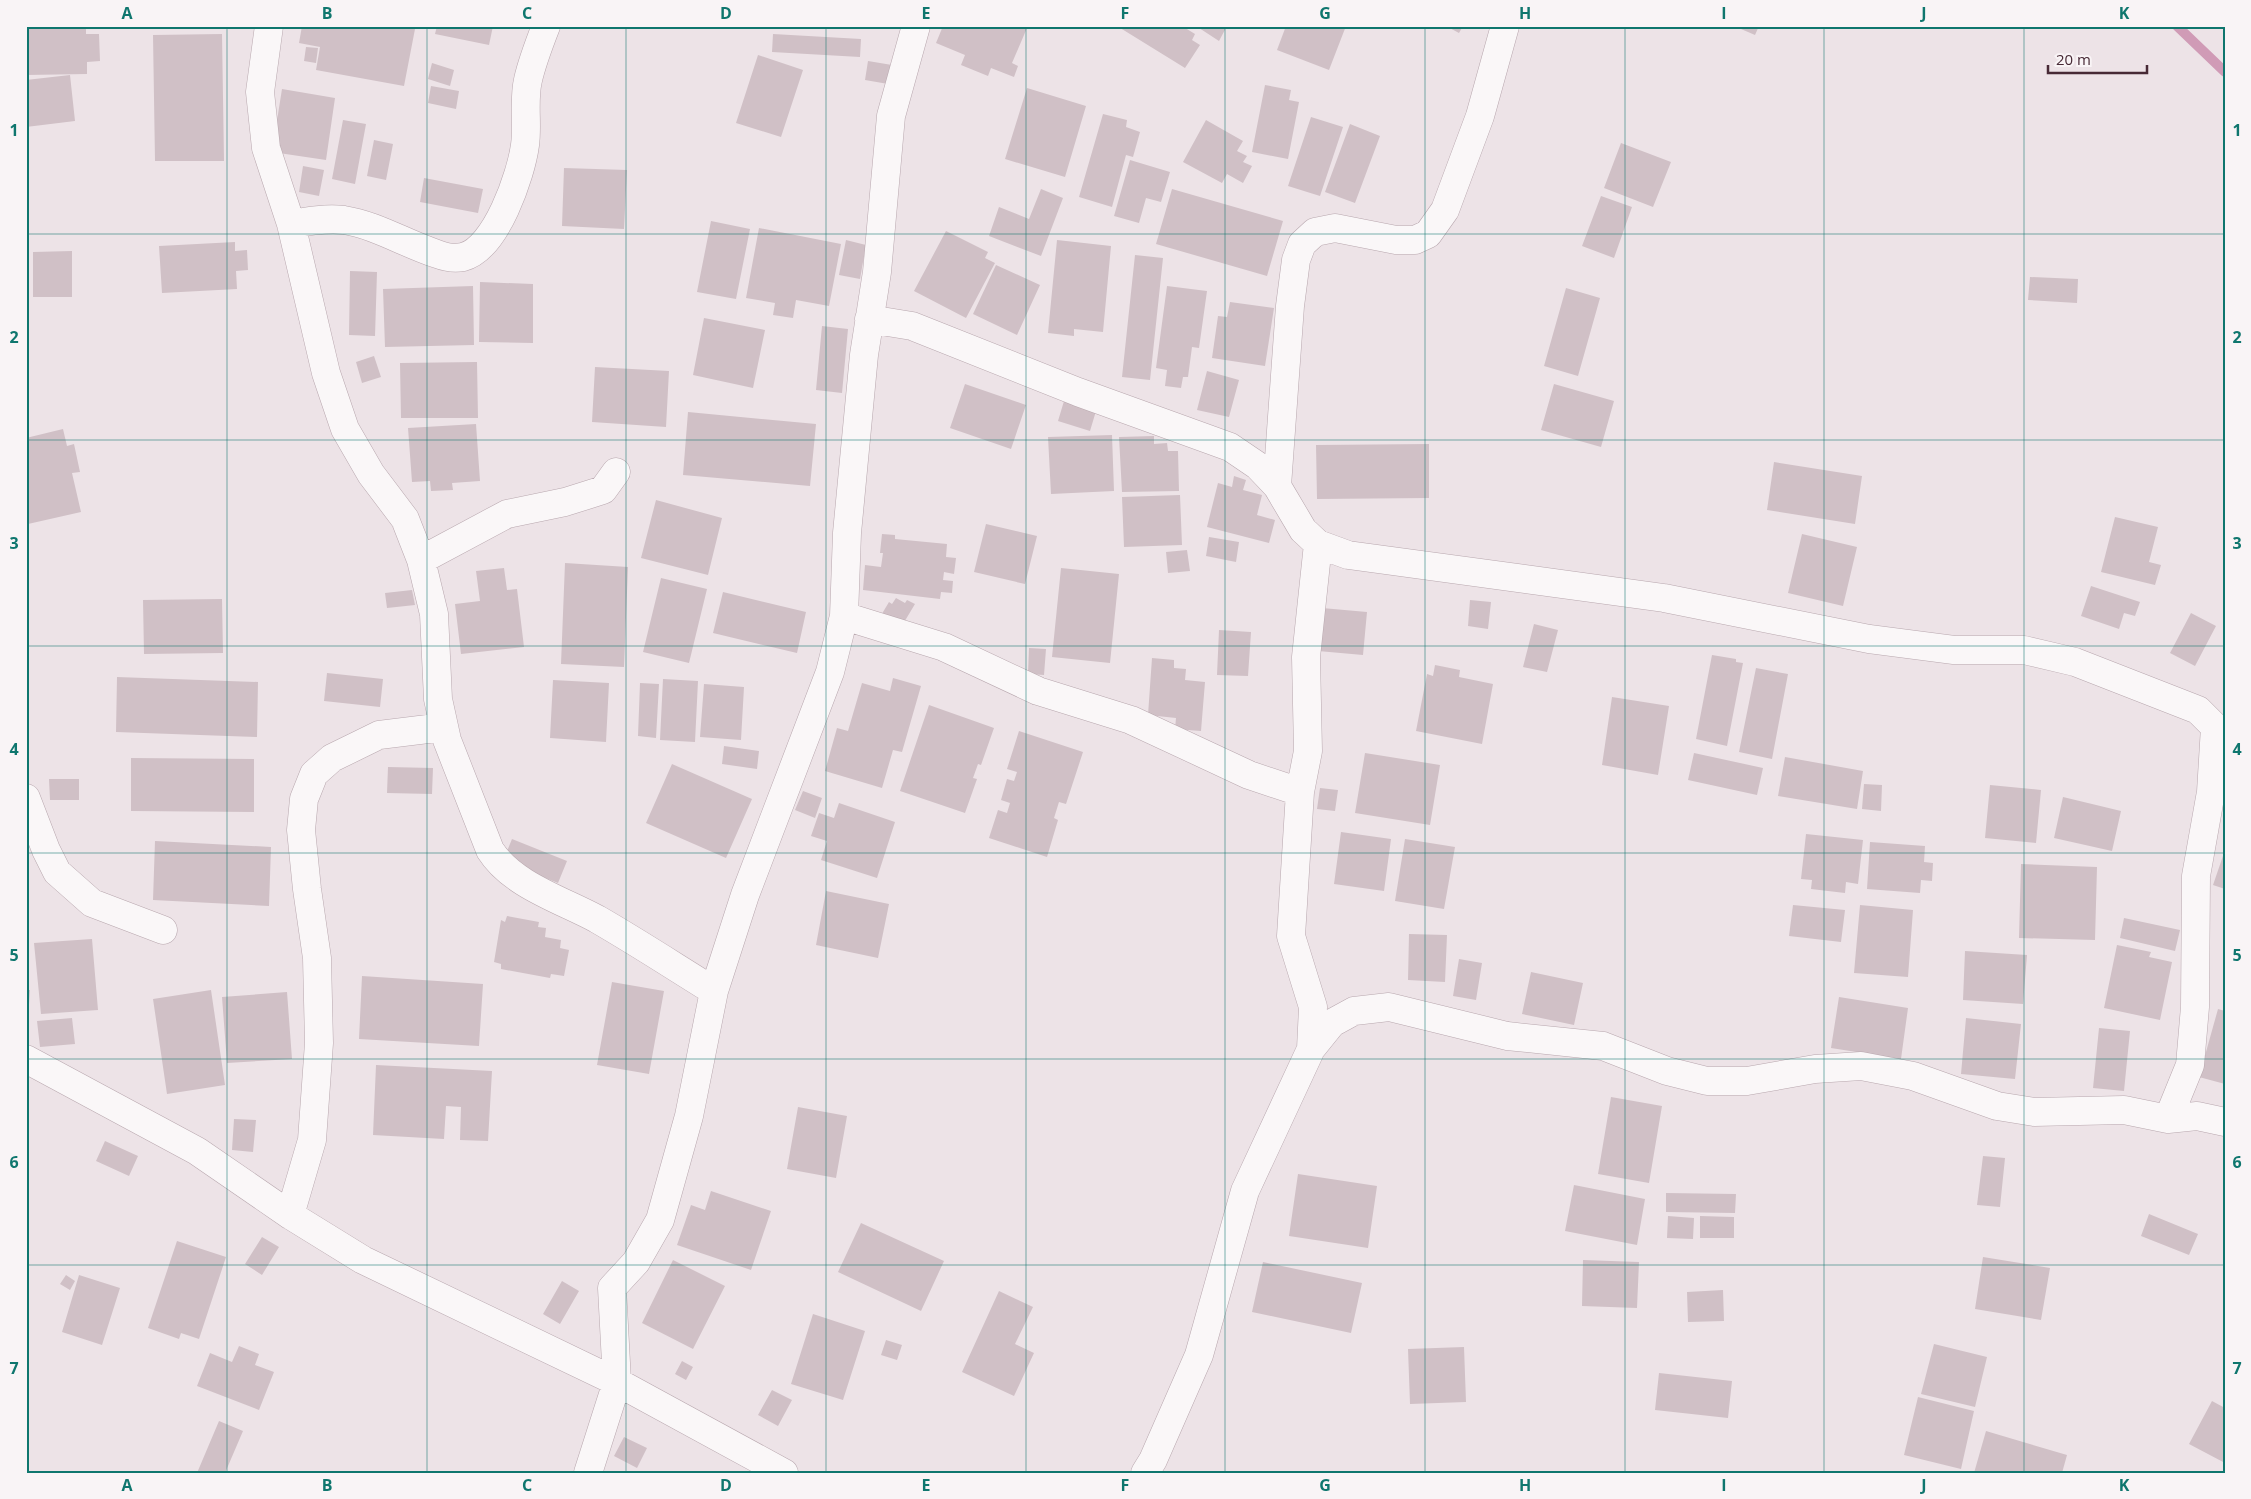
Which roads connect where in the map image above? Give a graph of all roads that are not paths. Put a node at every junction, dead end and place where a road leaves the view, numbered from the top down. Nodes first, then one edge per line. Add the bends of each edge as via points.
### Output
1 (269, 26) edge
2 (546, 26) edge
3 (916, 26) edge
4 (1505, 26) edge
5 (290, 224) junction
6 (869, 320) junction
7 (616, 472) dead end
8 (1277, 486) junction
9 (1318, 544) junction
10 (421, 560) junction
11 (844, 616) junction
12 (444, 727) junction
13 (1300, 792) junction
14 (26, 798) edge
15 (162, 930) dead end
16 (714, 991) junction
17 (1311, 1049) junction
18 (26, 1058) edge
19 (2168, 1119) junction
20 (2225, 1122) edge
21 (290, 1215) junction
22 (617, 1382) junction
23 (588, 1473) edge
24 (784, 1473) edge
25 (1145, 1473) edge

1 - 5 street via 260,92 266,148
2 - 5 street via 527,82 525,146 514,191 496,228 484,244 465,257 453,258 344,220 321,219
3 - 6 street via 891,116 877,272
4 - 8 street via 1480,116 1444,210 1428,234 1414,240 1396,240 1335,228 1316,232 1302,244 1296,260 1290,306
5 - 10 street via 326,373 345,429 371,474 405,519
6 - 8 street via 912,326 1078,392 1230,447 1258,466
6 - 11 street via 847,533
7 - 10 street via 603,490 507,514
8 - 9 street via 1303,530
9 - 13 street via 1306,657 1308,751
9 - 19 street via 1348,555 1664,598 1869,639 1954,650 2024,650 2075,662 2198,710 2215,726 2211,792 2196,876 2196,987 2190,1065
10 - 12 street via 434,614 438,699
11 - 13 street via 944,647 1038,691 1131,720 1250,775
11 - 16 street via 830,672 745,895
12 - 16 street via 446,740 498,864
12 - 21 street via 379,735 332,758 314,774 304,799 301,830 317,958 319,1043 312,1140
13 - 17 street via 1291,936 1313,1007
14 - 15 street via 57,872 92,903
16 - 22 street via 689,1116 660,1220 636,1262 612,1288
17 - 19 street via 1332,1023 1354,1010 1389,1007 1507,1036 1603,1046 1667,1071 1707,1081 1747,1081 1815,1069 1861,1066 1913,1076 1997,1106 2034,1112 2124,1110
17 - 25 street via 1245,1191 1199,1355
18 - 21 street via 197,1151
19 - 20 street via 2197,1116
21 - 22 street via 364,1260
22 - 23 street
22 - 24 street

